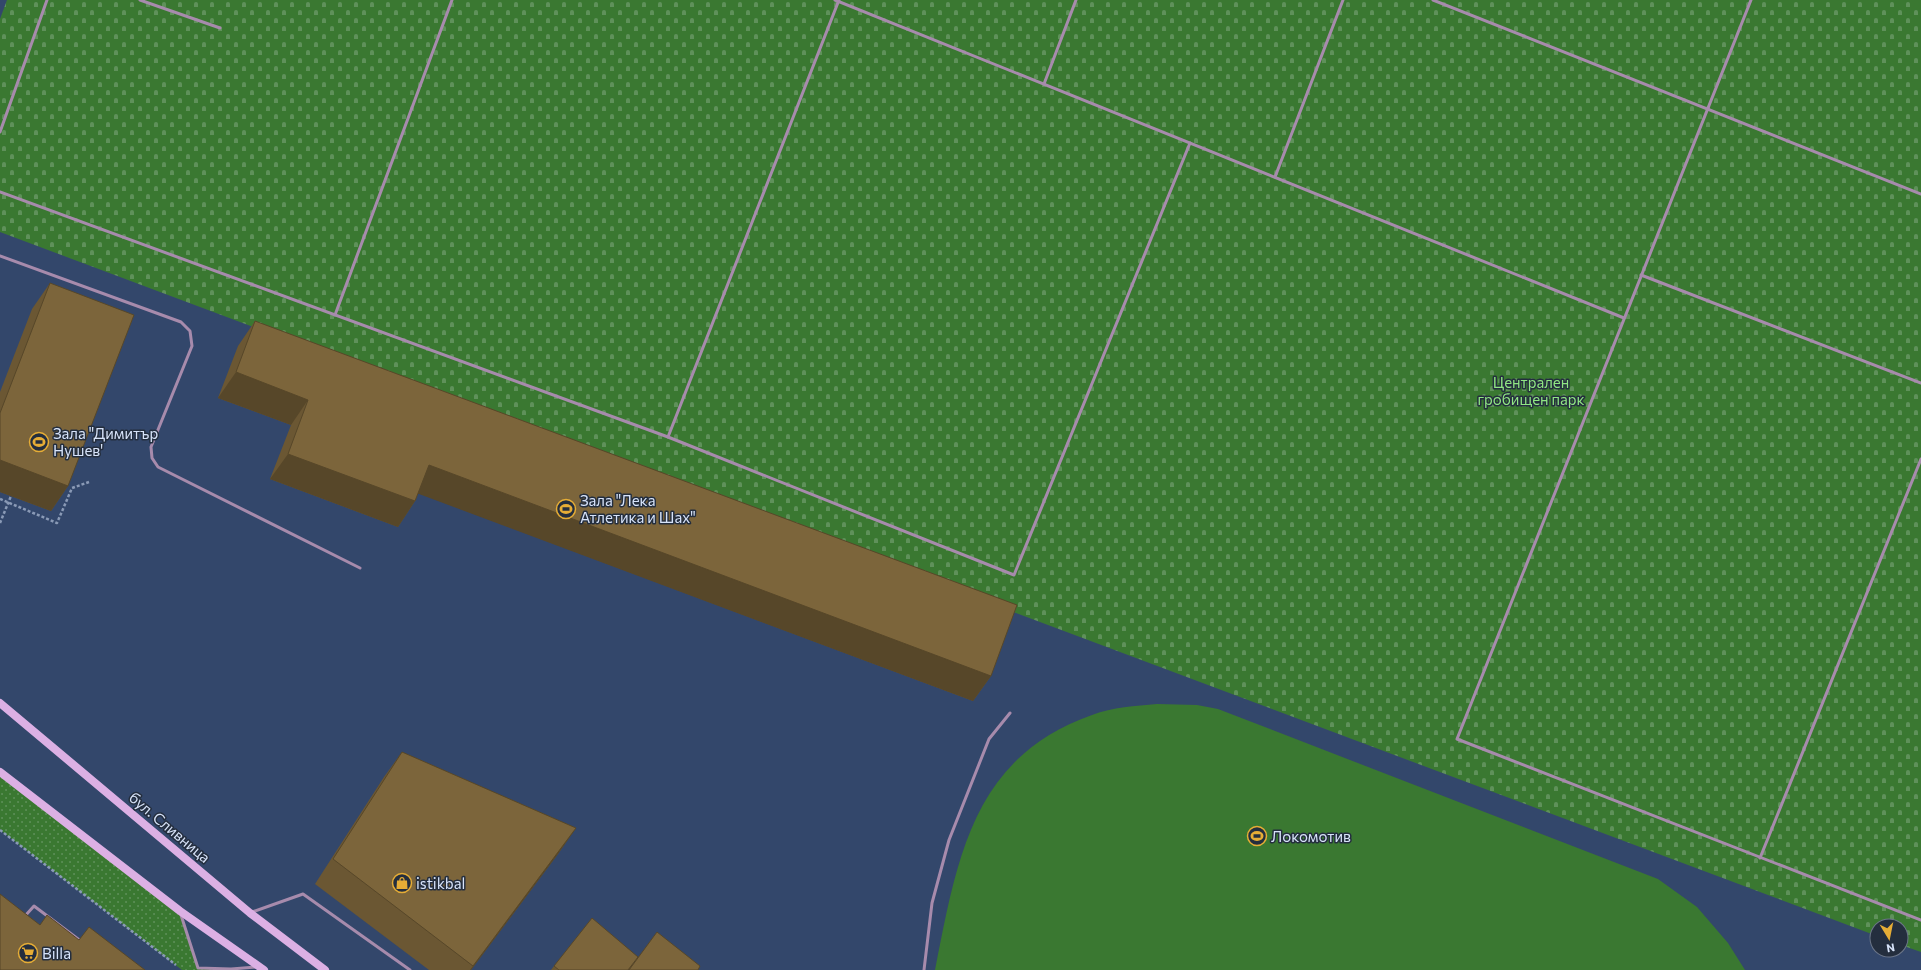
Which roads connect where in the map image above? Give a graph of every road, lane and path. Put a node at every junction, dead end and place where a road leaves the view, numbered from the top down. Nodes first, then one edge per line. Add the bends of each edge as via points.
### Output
1 (47, 0) edge
2 (140, 0) edge
3 (452, 0) edge
4 (837, 0) edge
5 (1076, 0) edge
6 (1343, 0) edge
7 (1432, 0) edge
8 (1751, 0) edge
9 (220, 28) dead end
10 (1044, 84) junction
11 (1708, 108) junction
12 (0, 132) edge
13 (1190, 143) junction
14 (1275, 177) junction
15 (0, 192) edge
16 (1921, 194) edge
17 (0, 256) edge
18 (1641, 275) junction
19 (335, 315) junction
20 (1624, 318) junction
21 (1921, 383) edge
22 (668, 437) junction
23 (1921, 459) edge
24 (89, 482) dead end
25 (11, 496) dead end
26 (0, 499) edge
27 (8, 502) junction
28 (0, 522) edge
29 (360, 568) dead end
30 (0, 703) edge
31 (1010, 713) dead end
32 (0, 772) edge
33 (0, 830) edge
34 (1760, 858) junction
35 (180, 911) junction
36 (250, 913) junction
37 (1921, 920) edge
38 (20, 922) edge
39 (84, 942) edge
40 (262, 968) edge
41 (197, 969) edge
42 (182, 970) edge
43 (325, 970) edge
44 (410, 970) edge
45 (924, 970) edge

1 - 12 lane
2 - 9 lane
3 - 19 lane
4 - 10 lane
4 - 22 lane
5 - 10 lane
6 - 14 lane
7 - 11 lane
8 - 11 lane
10 - 13 lane
11 - 16 lane
11 - 18 lane
13 - 14 lane
13 - 22 lane via 1014,575
14 - 20 lane
15 - 19 lane
17 - 29 lane via 181,322 190,331 192,346 151,446 152,458 158,467
18 - 20 lane
18 - 21 lane
19 - 22 lane
20 - 34 lane via 1457,739
23 - 34 lane
24 - 27 path via 72,488 57,523
25 - 27 path
26 - 27 path
27 - 28 path
30 - 36 main road, бул. Сливница
31 - 45 lane via 989,739 949,840 932,903
32 - 35 main road
33 - 42 path
34 - 37 lane
35 - 40 main road
35 - 41 lane
36 - 43 main road, бул. Сливница
36 - 44 lane via 302,894
38 - 39 lane via 34,906
40 - 41 lane

